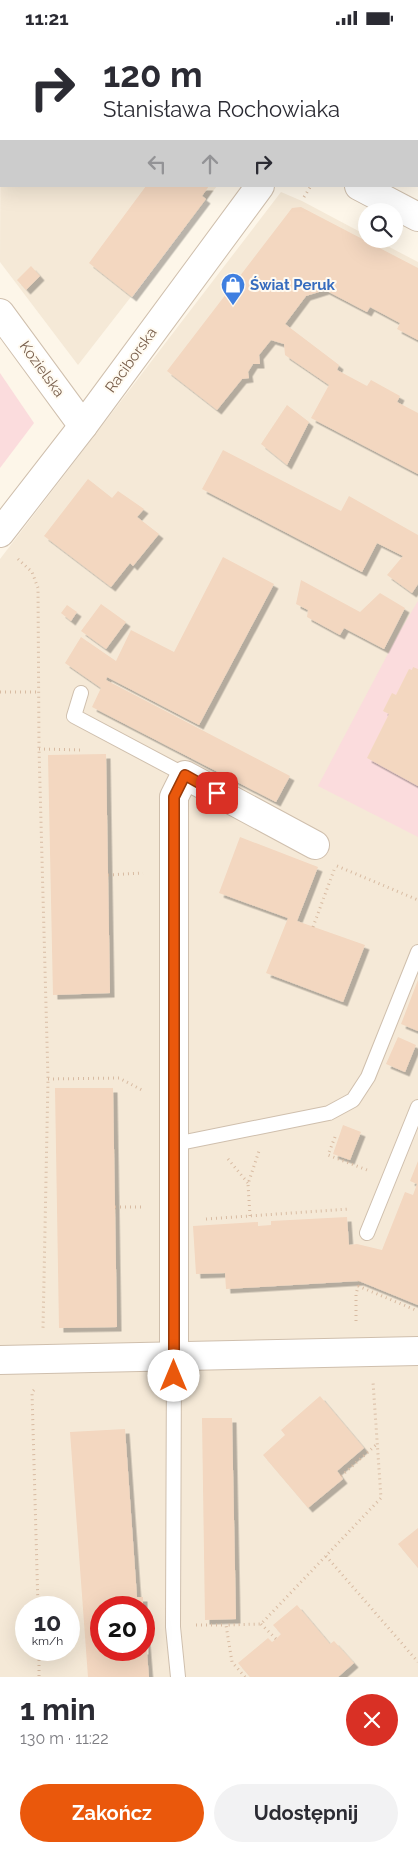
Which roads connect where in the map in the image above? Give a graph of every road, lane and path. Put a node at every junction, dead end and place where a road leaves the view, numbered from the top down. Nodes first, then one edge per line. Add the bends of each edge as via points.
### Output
1 (259, 187) edge
2 (310, 187) edge
3 (361, 187) edge
4 (304, 197) dead end
5 (418, 217) edge
6 (0, 313) edge
7 (83, 425) junction
8 (0, 533) edge
9 (18, 559) dead end
10 (0, 692) edge
11 (38, 692) junction
12 (81, 693) dead end
13 (185, 775) junction
14 (315, 845) dead end
15 (133, 874) dead end
16 (108, 875) dead end
17 (418, 900) edge
18 (313, 927) dead end
19 (418, 952) edge
20 (48, 1079) junction
21 (418, 1107) edge
22 (175, 1108) junction
23 (174, 1144) junction
24 (328, 1155) dead end
25 (369, 1171) dead end
26 (248, 1184) dead end
27 (350, 1209) dead end
28 (250, 1216) junction
29 (222, 1218) dead end
30 (367, 1233) dead end
31 (359, 1281) dead end
32 (358, 1286) junction
33 (418, 1311) edge
34 (356, 1323) dead end
35 (418, 1351) edge
36 (174, 1356) junction
37 (43, 1359) junction
38 (0, 1360) edge
39 (373, 1377) dead end
40 (378, 1444) junction
41 (341, 1476) dead end
42 (326, 1556) junction
43 (38, 1596) edge
44 (202, 1624) dead end
45 (261, 1624) junction
46 (226, 1625) junction
47 (276, 1639) dead end
48 (39, 1661) edge
49 (418, 1662) edge
50 (39, 1677) edge
51 (178, 1677) edge
52 (245, 1677) edge

1 - 7 street, Raciborska
2 - 4 path
3 - 5 street
6 - 7 street, Kozielska
7 - 8 street, Raciborska
9 - 11 path via 32,572 38,588
10 - 11 path
11 - 20 path
12 - 13 lane via 74,716
13 - 14 street
13 - 22 street via 174,797
15 - 16 path
17 - 18 path via 336,865
19 - 23 lane via 368,1077 353,1100 329,1113
20 - 22 path via 119,1078
20 - 37 path
21 - 30 lane
22 - 23 street
23 - 36 street
24 - 25 path
26 - 28 path
27 - 28 path
28 - 29 path
31 - 32 path
32 - 33 path
32 - 34 path
35 - 36 street
36 - 37 street
36 - 51 lane via 173,1627
37 - 38 street
37 - 43 path via 43,1378 32,1392
39 - 40 path
40 - 41 path
40 - 42 path via 381,1498
42 - 45 path
42 - 49 path
44 - 46 path
45 - 46 path
45 - 47 path
46 - 52 path via 232,1662
48 - 50 path

